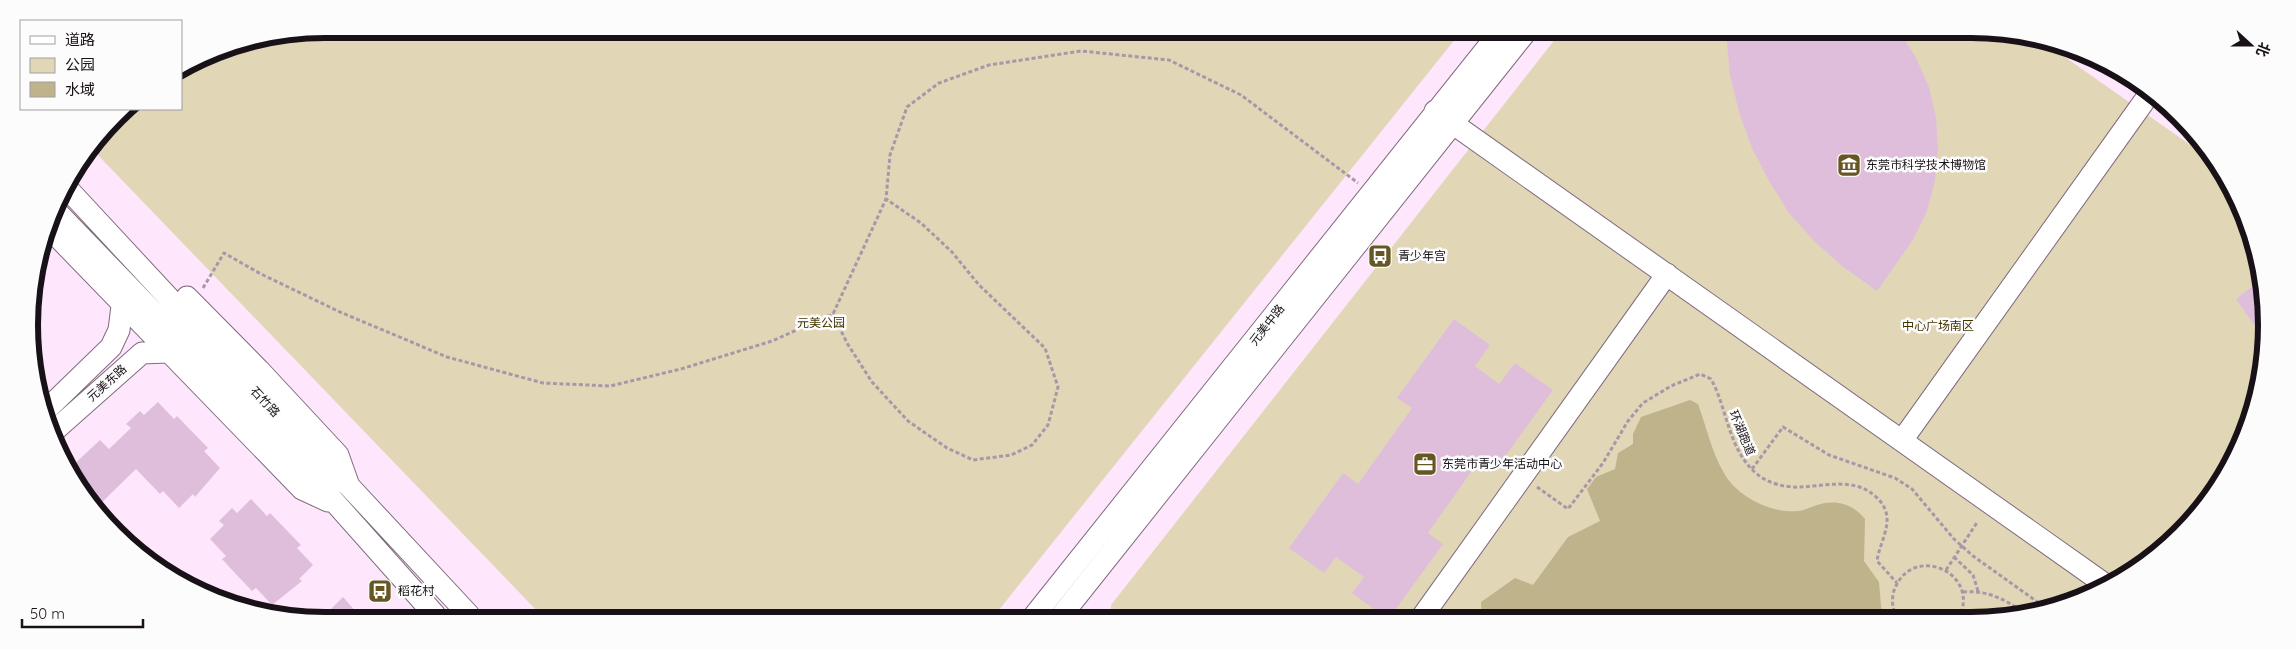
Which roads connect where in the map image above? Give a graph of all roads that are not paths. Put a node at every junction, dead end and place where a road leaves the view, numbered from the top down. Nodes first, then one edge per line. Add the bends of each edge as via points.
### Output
1 (1496, 38) edge
2 (1520, 38) edge
3 (2147, 98) edge
4 (1444, 117) junction
5 (77, 179) edge
6 (70, 192) edge
7 (59, 214) edge
8 (53, 232) edge
9 (1667, 274) junction
10 (122, 306) junction
11 (167, 352) junction
12 (50, 407) edge
13 (57, 428) edge
14 (1903, 439) junction
15 (349, 486) junction
16 (333, 503) junction
17 (2100, 581) edge
18 (432, 612) edge
19 (466, 612) edge
20 (1037, 612) edge
21 (1065, 612) edge
22 (1426, 612) edge

1 - 4 street, 元美中路
2 - 4 street, 元美中路
3 - 14 street
4 - 9 street
4 - 20 street, 元美中路 via 1370,193
4 - 21 street, 元美中路
5 - 15 street via 338,455
6 - 15 street, 石竹路 via 324,465
7 - 16 street, 石竹路 via 314,479
8 - 10 street
9 - 14 street
9 - 22 street
10 - 11 street
10 - 12 street, 元美东路 via 119,330 111,347
11 - 13 street, 元美东路 via 142,353
11 - 16 street via 302,489
14 - 17 street
15 - 19 street, 石竹路
16 - 18 street, 石竹路

